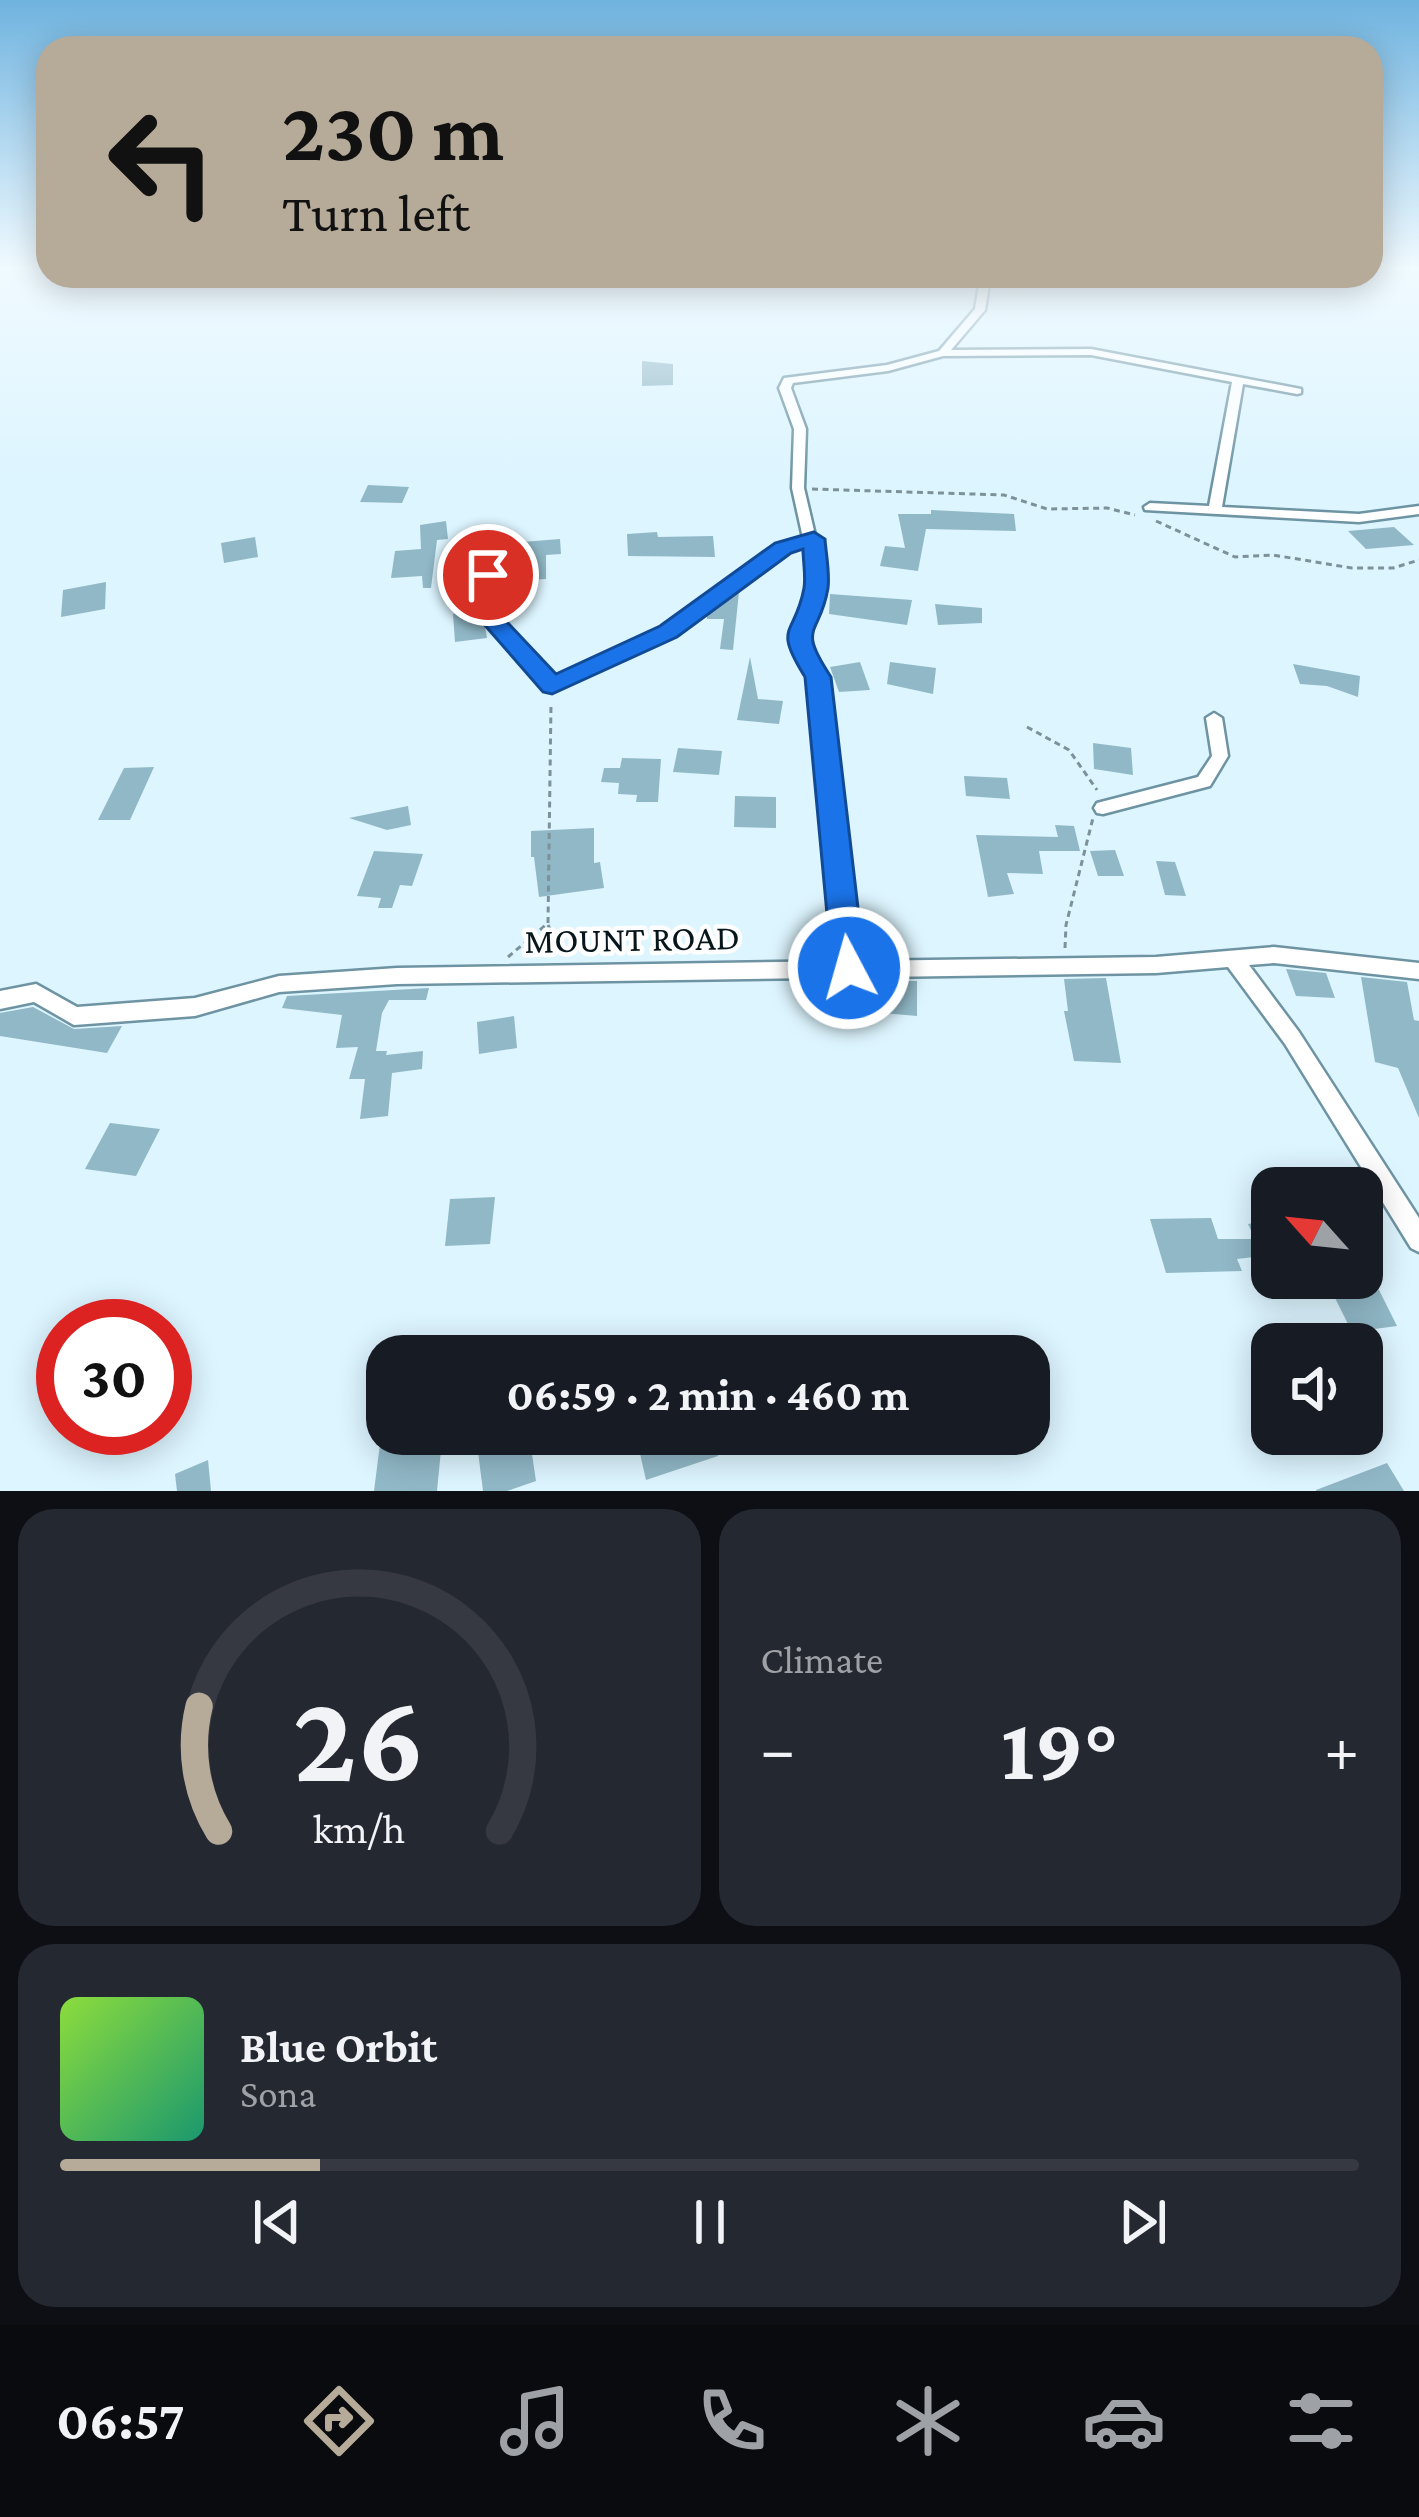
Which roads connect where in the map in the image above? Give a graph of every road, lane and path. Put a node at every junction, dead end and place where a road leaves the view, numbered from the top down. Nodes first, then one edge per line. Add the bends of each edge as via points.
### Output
1 (956, 338) edge
2 (943, 353) junction
3 (1238, 379) junction
4 (1298, 391) dead end
5 (798, 489) junction
6 (1150, 507) dead end
7 (1214, 508) junction
8 (1419, 510) edge
9 (814, 539) junction
10 (1419, 560) edge
11 (488, 575) dead end
12 (552, 686) junction
13 (1214, 718) dead end
14 (1027, 727) dead end
15 (1103, 808) junction
16 (548, 923) junction
17 (1235, 962) junction
18 (1065, 965) junction
19 (849, 968) junction
20 (1419, 970) edge
21 (572, 971) junction
22 (487, 973) junction
23 (0, 1000) edge
24 (1419, 1240) edge

1 - 2 street
2 - 3 street via 1090,352
2 - 5 street via 788,380 803,426
3 - 4 street
3 - 7 street
5 - 9 street
5 - 10 path via 1107,508 1175,527 1235,557 1352,568
6 - 7 street
7 - 8 street via 1359,518
9 - 12 street via 783,548 669,631
9 - 19 street via 816,588 798,631 818,677
11 - 12 street via 495,623
12 - 16 path
13 - 15 street via 1220,757 1204,782
14 - 15 path via 1060,737 1080,758
15 - 18 path via 1090,821
16 - 21 path
16 - 22 path
17 - 18 street, MOUNT ROAD
17 - 20 street, MOUNT ROAD via 1274,955
17 - 24 street
18 - 19 street, MOUNT ROAD
19 - 21 street, MOUNT ROAD
21 - 22 street, MOUNT ROAD
22 - 23 street, MOUNT ROAD via 279,984 194,1007 74,1016 36,993

